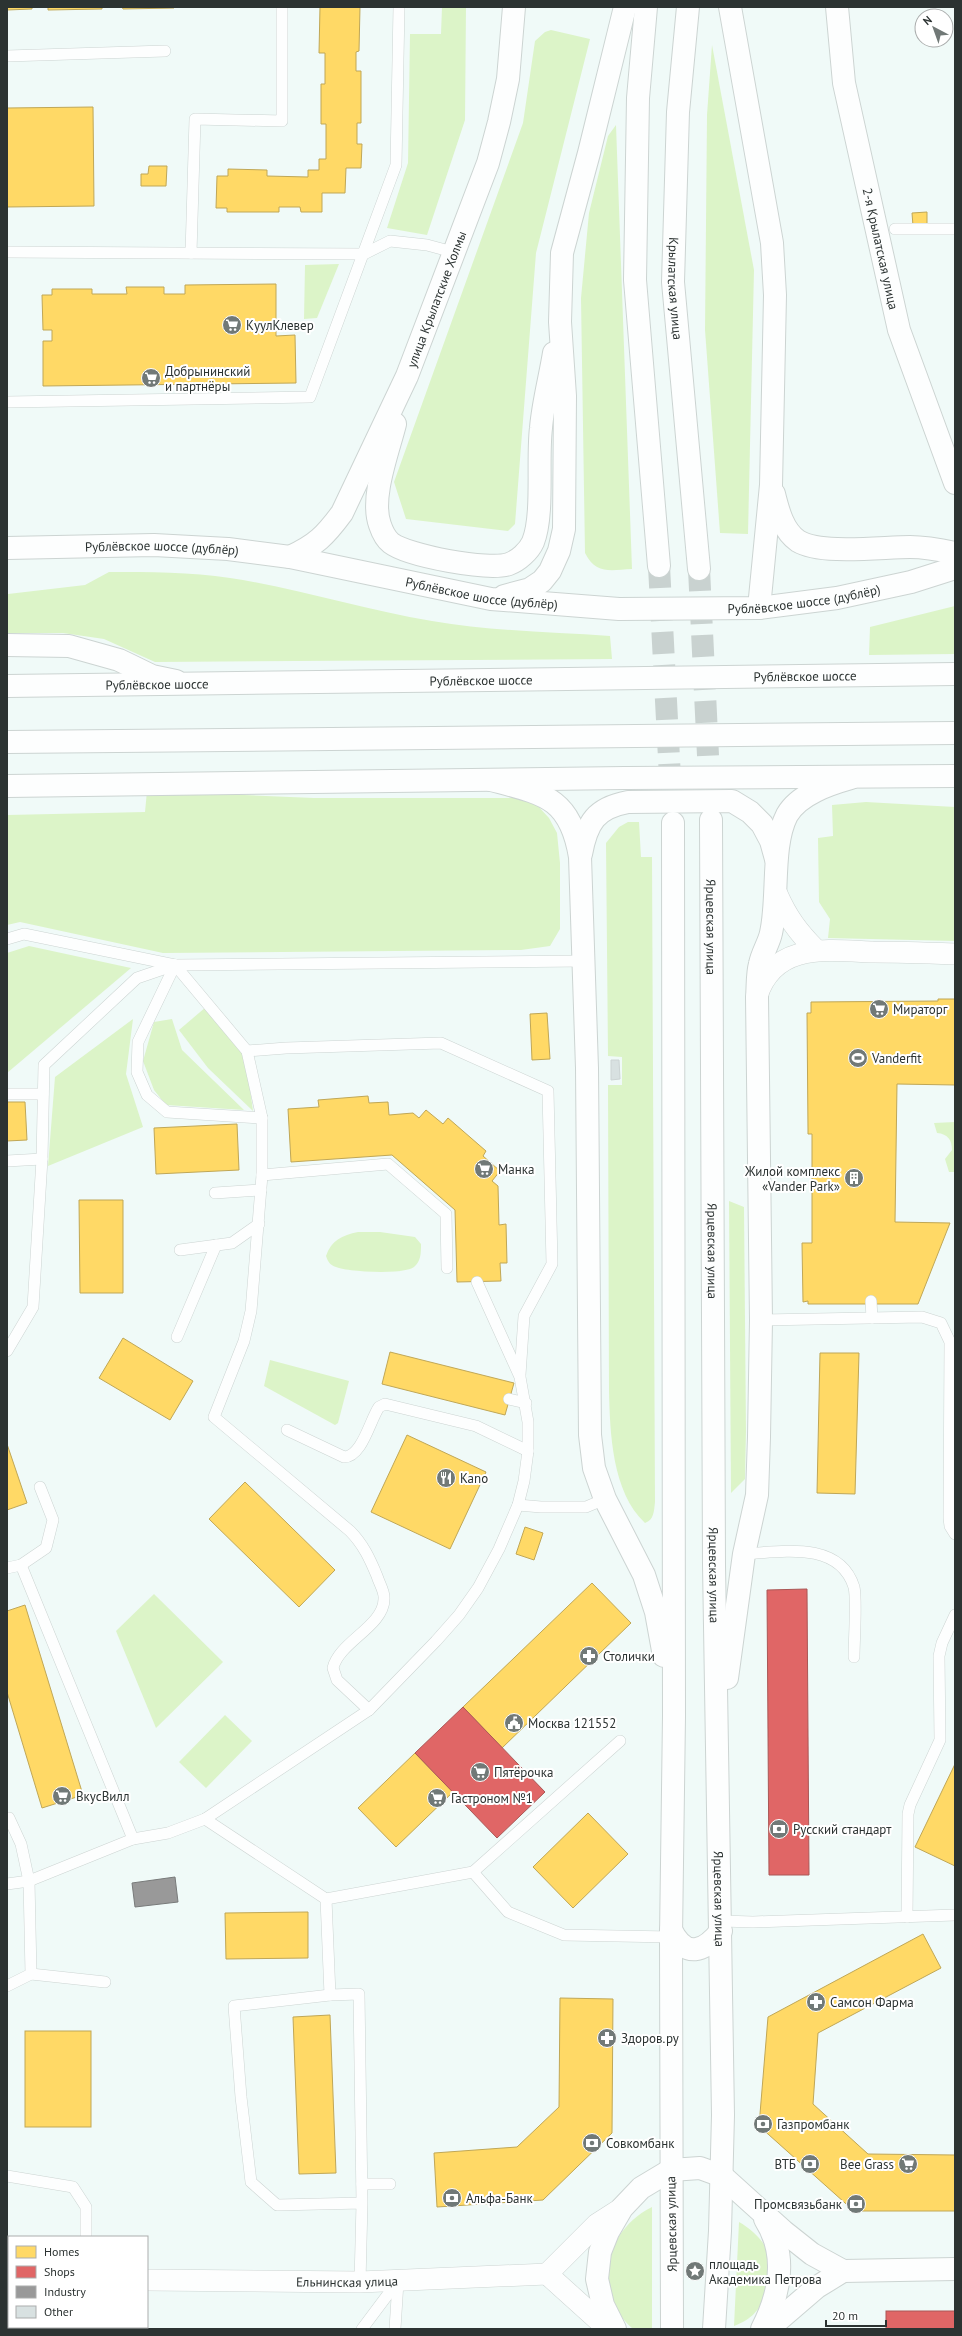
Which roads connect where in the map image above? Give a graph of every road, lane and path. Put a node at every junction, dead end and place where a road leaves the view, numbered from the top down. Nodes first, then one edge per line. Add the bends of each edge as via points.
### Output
1 (282, 7) edge
2 (399, 7) edge
3 (514, 7) edge
4 (625, 7) edge
5 (646, 7) edge
6 (688, 7) edge
7 (730, 7) edge
8 (837, 7) edge
9 (165, 51) dead end
10 (7, 56) edge
11 (895, 229) dead end
12 (955, 229) edge
13 (7, 252) edge
14 (453, 252) junction
15 (191, 253) junction
16 (364, 254) junction
17 (560, 322) junction
18 (406, 376) junction
19 (7, 402) edge
20 (955, 483) edge
21 (771, 485) junction
22 (7, 543) edge
23 (7, 548) edge
24 (955, 553) edge
25 (290, 557) junction
26 (659, 566) tunnel mouth
27 (955, 568) edge
28 (699, 569) tunnel mouth
29 (491, 599) junction
30 (759, 608) junction
31 (7, 645) edge
32 (955, 674) edge
33 (191, 685) junction
34 (7, 686) edge
35 (955, 733) edge
36 (7, 742) edge
37 (955, 776) edge
38 (851, 778) junction
39 (491, 780) junction
40 (7, 786) edge
41 (711, 820) tunnel mouth
42 (673, 822) dead end
43 (580, 857) junction
44 (777, 863) junction
45 (776, 894) junction
46 (7, 939) edge
47 (816, 950) junction
48 (955, 954) edge
49 (583, 961) junction
50 (175, 965) junction
51 (756, 998) junction
52 (248, 1051) junction
53 (7, 1094) edge
54 (43, 1094) junction
55 (262, 1118) junction
56 (42, 1159) junction
57 (7, 1161) edge
58 (262, 1174) junction
59 (261, 1190) junction
60 (215, 1193) dead end
61 (259, 1224) junction
62 (216, 1245) junction
63 (180, 1250) dead end
64 (447, 1268) dead end
65 (477, 1282) dead end
66 (871, 1301) dead end
67 (872, 1318) junction
68 (761, 1320) junction
69 (177, 1337) dead end
70 (7, 1351) edge
71 (520, 1377) junction
72 (509, 1399) dead end
73 (526, 1403) junction
74 (287, 1430) dead end
75 (528, 1451) junction
76 (40, 1487) dead end
77 (605, 1499) junction
78 (518, 1505) junction
79 (955, 1534) edge
80 (744, 1554) junction
81 (21, 1565) junction
82 (7, 1568) edge
83 (955, 1615) edge
84 (854, 1657) dead end
85 (369, 1710) junction
86 (674, 1716) junction
87 (620, 1741) dead end
88 (718, 1747) junction
89 (7, 1818) edge
90 (205, 1819) junction
91 (133, 1839) junction
92 (474, 1872) junction
93 (29, 1881) junction
94 (7, 1884) edge
95 (326, 1899) junction
96 (955, 1915) edge
97 (908, 1917) junction
98 (721, 1926) junction
99 (671, 1934) junction
100 (31, 1974) junction
101 (105, 1982) dead end
102 (7, 1986) edge
103 (330, 1995) junction
104 (671, 2170) junction
105 (7, 2176) edge
106 (722, 2176) junction
107 (362, 2184) junction
108 (390, 2184) dead end
109 (362, 2203) junction
110 (622, 2208) junction
111 (758, 2208) junction
112 (86, 2236) edge
113 (955, 2269) edge
114 (843, 2271) junction
115 (548, 2274) junction
116 (148, 2280) edge
117 (398, 2281) junction
118 (360, 2282) junction
119 (362, 2329) edge
120 (395, 2329) edge
121 (608, 2329) edge
122 (615, 2329) edge
123 (672, 2329) edge
124 (714, 2329) edge
125 (762, 2329) edge
126 (768, 2329) edge

1 - 15 lane via 282,121 195,119
2 - 16 lane via 396,165
3 - 14 main road, улица Крылатские Холмы via 508,79 499,122 488,163
4 - 17 main road via 562,253
5 - 26 main road via 638,98 635,280
6 - 28 main road, Крылатская улица via 678,112 673,282
7 - 21 main road via 772,243 775,295
8 - 20 main road, 2-я Крылатская улица via 844,83 899,330
9 - 10 lane
11 - 12 lane
13 - 15 lane
14 - 16 lane via 427,245 390,240
14 - 18 main road, улица Крылатские Холмы
15 - 16 lane
16 - 19 lane via 310,397
17 - 18 main road via 541,428 537,526 533,543 523,556 509,565 492,566 438,560 402,548 386,536 376,510
17 - 29 main road via 565,396 564,529 559,552 550,571 530,590
18 - 25 main road, улица Крылатские Холмы via 342,513 312,547
21 - 24 main road via 779,514 790,533 799,541 825,548 912,547
21 - 30 main road
22 - 23 lane
23 - 25 main road, Рублёвское шоссе (дублёр) via 154,545 228,548
25 - 29 main road, Рублёвское шоссе (дублёр)
27 - 30 main road, Рублёвское шоссе (дублёр) via 911,582 837,598
29 - 30 main road, Рублёвское шоссе (дублёр) via 619,609
31 - 33 main road via 70,646 119,660 152,676
32 - 33 main road, Рублёвское шоссе
33 - 34 main road, Рублёвское шоссе
35 - 36 main road
37 - 38 main road
38 - 39 main road
38 - 44 main road via 822,787 804,798 787,814
39 - 40 main road
39 - 43 main road via 546,797 562,809 577,836
41 - 88 main road, Ярцевская улица via 714,1565
42 - 86 main road, Ярцевская улица
43 - 44 main road via 589,826 596,816 613,805 628,802 727,800 745,808 762,824
43 - 49 main road
44 - 45 main road
45 - 47 street via 791,922
45 - 51 main road via 771,933 760,964
46 - 50 lane via 24,934
47 - 48 street
47 - 51 street via 791,957 774,966 762,982
49 - 50 lane
49 - 77 main road via 587,1068 590,1435 594,1468
50 - 52 lane
50 - 54 lane via 137,978 44,1065
50 - 55 lane via 138,1042 137,1072 147,1095 167,1112
51 - 68 main road
52 - 55 lane
52 - 71 lane via 441,1043 548,1091 552,1264 524,1316
53 - 54 lane
54 - 56 lane
55 - 58 lane
56 - 57 lane
56 - 70 lane via 33,1307
58 - 59 lane
58 - 64 lane via 388,1164 446,1214
59 - 60 lane
59 - 61 lane
61 - 62 lane via 232,1243
61 - 85 lane via 248,1325 214,1417 350,1531 366,1550 384,1595 383,1605 377,1617 338,1656 333,1668 337,1680
62 - 63 lane
62 - 69 lane
65 - 71 lane
66 - 67 lane
67 - 68 lane
67 - 79 lane via 928,1318 941,1323 948,1335 949,1518
68 - 80 main road via 756,1495
71 - 73 lane
72 - 73 lane
73 - 75 lane
74 - 75 lane via 349,1457 357,1450 379,1407 385,1404 476,1426
75 - 78 lane
76 - 81 lane via 53,1520 46,1548
77 - 78 lane via 586,1507
77 - 86 main road via 644,1575 656,1612
78 - 85 lane via 499,1549 478,1588 459,1615
80 - 84 lane via 808,1551 835,1562 849,1576 854,1588
80 - 88 main road
81 - 82 lane
81 - 91 lane
83 - 97 lane via 939,1656 940,1740 908,1814
85 - 90 lane
86 - 99 main road, Ярцевская улица
87 - 92 lane
88 - 98 main road, Ярцевская улица
89 - 93 lane via 21,1844
90 - 91 lane via 168,1833
90 - 95 lane
91 - 93 lane
92 - 95 lane
92 - 99 lane via 508,1912 564,1935
93 - 94 lane
93 - 100 lane
95 - 103 lane
96 - 97 lane
97 - 98 lane via 753,1922
98 - 99 main road via 712,1942 704,1948 685,1948
98 - 106 main road, Ярцевская улица
99 - 104 main road, Ярцевская улица
100 - 101 lane
100 - 102 lane
103 - 107 lane via 359,1994
103 - 109 lane via 234,2006 251,2182 277,2205
104 - 106 main road via 700,2168
104 - 110 main road via 641,2188
104 - 123 main road, Ярцевская улица
105 - 112 lane via 73,2188 86,2207
106 - 111 main road
106 - 124 main road, Ярцевская улица
107 - 108 lane
107 - 109 lane
109 - 118 lane
110 - 115 street via 597,2224
110 - 122 main road via 600,2252 597,2279 603,2306
111 - 114 main road via 812,2254
111 - 125 main road via 776,2244 780,2268 778,2289
113 - 114 main road
114 - 126 main road via 817,2287
115 - 117 street, Ельнинская улица
115 - 121 street
116 - 118 street, Ельнинская улица
117 - 118 street, Ельнинская улица
117 - 119 lane
117 - 120 lane

